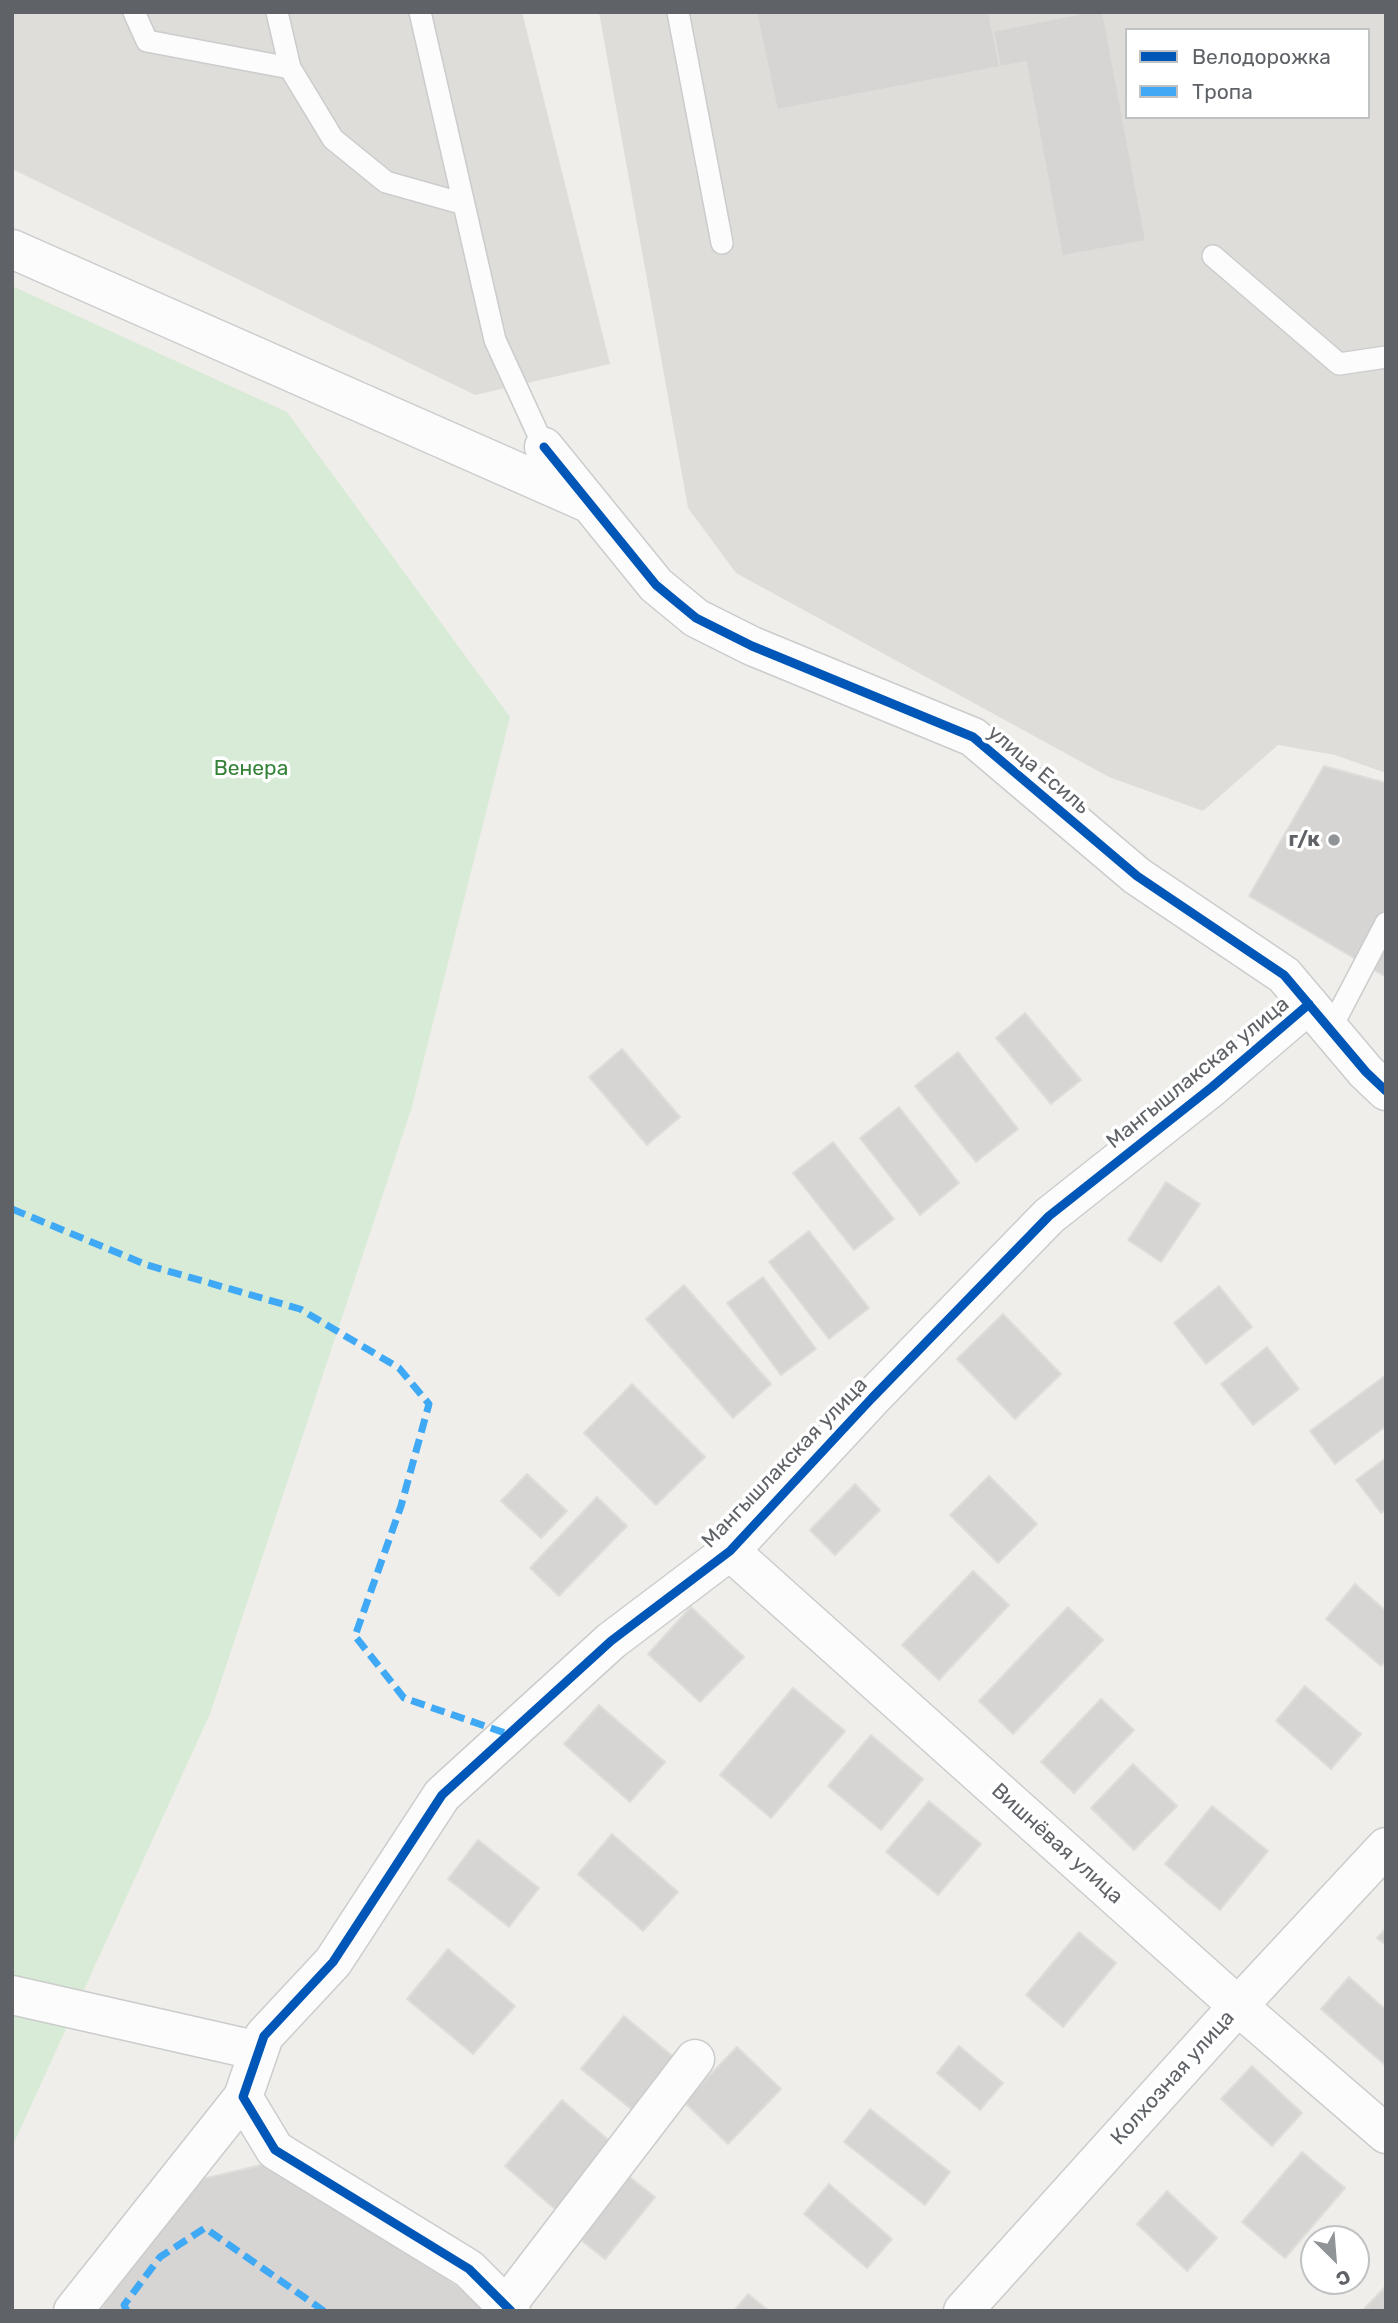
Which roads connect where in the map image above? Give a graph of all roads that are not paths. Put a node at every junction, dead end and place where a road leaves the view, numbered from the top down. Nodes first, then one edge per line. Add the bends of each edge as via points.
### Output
1 (134, 12) edge
2 (277, 12) edge
3 (420, 12) edge
4 (678, 12) edge
5 (290, 68) junction
6 (464, 204) junction
7 (722, 243) dead end
8 (12, 250) edge
9 (1213, 256) dead end
10 (1386, 357) edge
11 (544, 447) joint
12 (591, 504) junction
13 (1385, 923) edge
14 (1320, 1017) junction
15 (1386, 1091) edge
16 (730, 1551) junction
17 (1386, 1847) edge
18 (12, 1995) edge
19 (1238, 2006) junction
20 (259, 2051) junction
21 (695, 2059) dead end
22 (243, 2097) junction
23 (1386, 2134) edge
24 (508, 2308) edge
25 (73, 2311) edge
26 (962, 2311) edge

1 - 5 lane via 147,41
2 - 5 lane
3 - 6 lane
4 - 7 lane
5 - 6 lane via 333,139 386,182
6 - 11 lane via 495,340
8 - 12 street
9 - 10 lane via 1339,364
11 - 12 street, улица Есиль
12 - 14 street, улица Есиль via 656,584 696,618 752,646 973,737 1137,876 1284,975
13 - 14 lane
14 - 15 street, улица Есиль
14 - 16 street, Мангышлакская улица via 1212,1087 1049,1216
16 - 19 street, Вишнёвая улица
16 - 20 street, Мангышлакская улица via 611,1641 442,1794 333,1962 264,2036
17 - 19 street, Колхозная улица
18 - 20 street
19 - 23 street, Вишнёвая улица
19 - 26 street, Колхозная улица
20 - 22 street, Мангышлакская улица
21 - 24 street
22 - 24 street via 275,2150 469,2269
22 - 25 street, Мангышлакская улица

